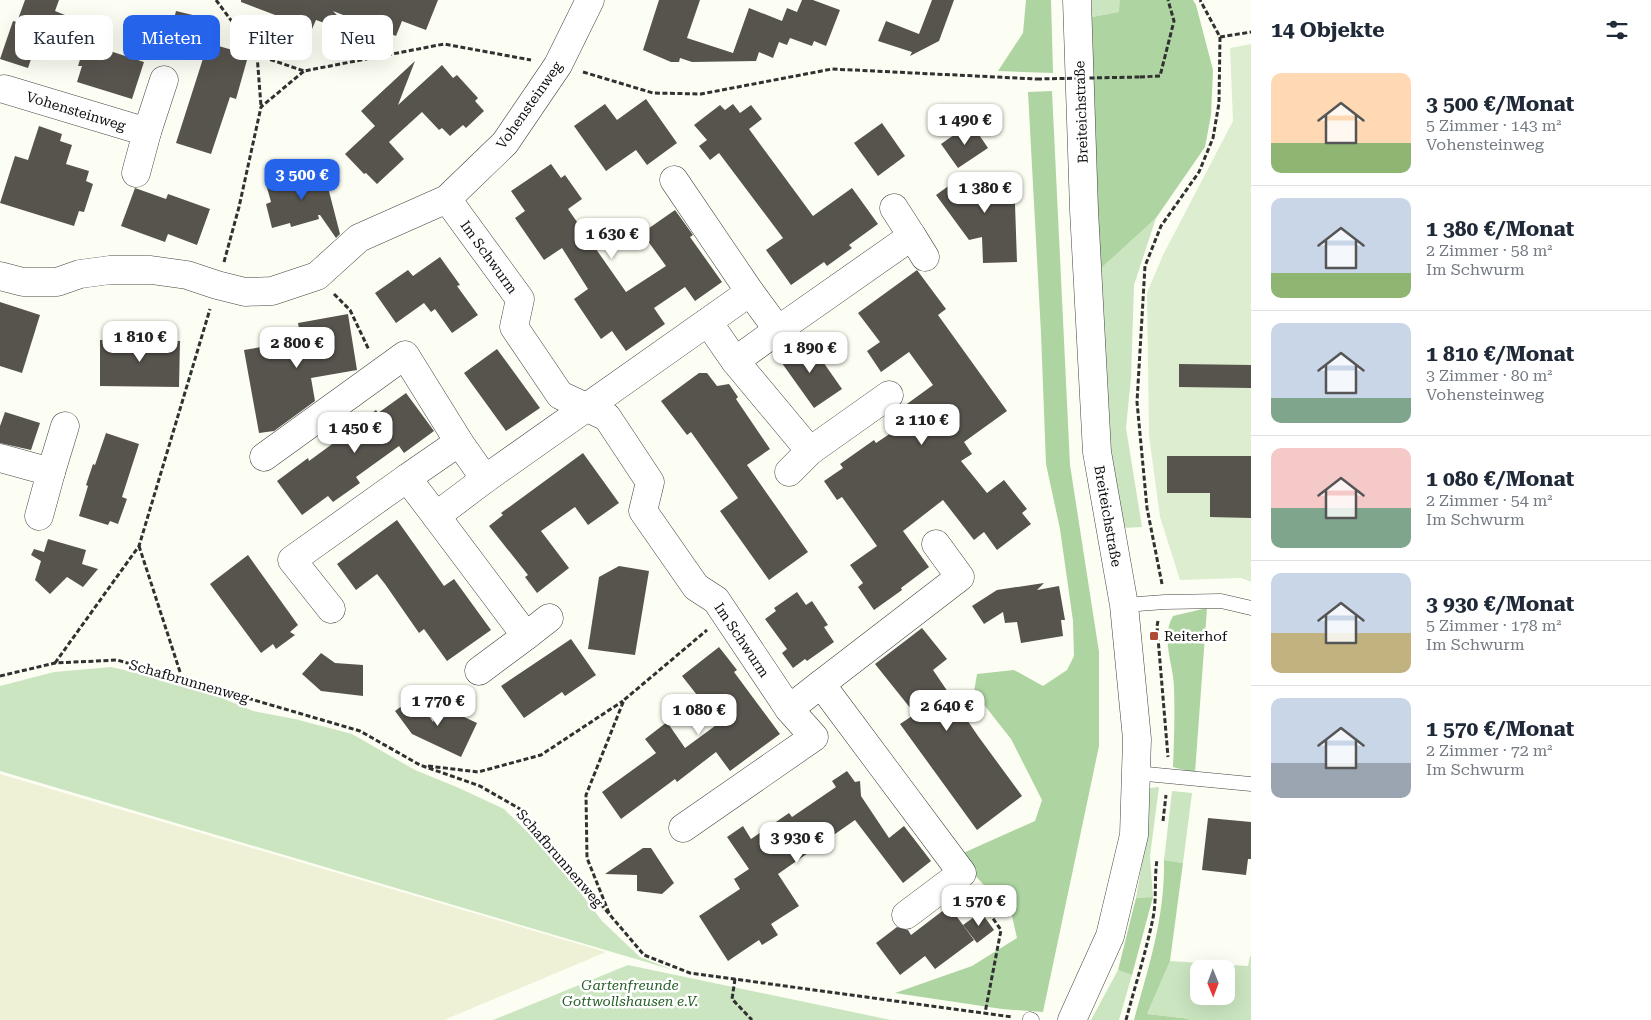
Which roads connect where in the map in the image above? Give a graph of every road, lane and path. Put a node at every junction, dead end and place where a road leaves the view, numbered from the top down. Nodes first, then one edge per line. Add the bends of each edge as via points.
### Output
1 (216, 0) edge
2 (590, 0) edge
3 (1077, 0) edge
4 (1168, 0) edge
5 (1200, 0) edge
6 (230, 19) edge
7 (1251, 32) edge
8 (1220, 37) junction
9 (257, 60) edge
10 (272, 60) edge
11 (558, 65) junction
12 (304, 71) junction
13 (164, 80) dead end
14 (2, 93) edge
15 (261, 107) junction
16 (147, 132) junction
17 (136, 173) dead end
18 (674, 180) dead end
19 (446, 199) junction
20 (894, 208) dead end
21 (0, 276) edge
22 (316, 276) junction
23 (217, 285) junction
24 (750, 292) junction
25 (708, 322) junction
26 (778, 330) junction
27 (736, 361) junction
28 (380, 373) junction
29 (889, 394) dead end
30 (587, 408) junction
31 (64, 426) dead end
32 (459, 442) junction
33 (810, 451) junction
34 (264, 457) dead end
35 (0, 458) edge
36 (51, 472) junction
37 (790, 472) dead end
38 (407, 478) junction
39 (485, 479) junction
40 (39, 516) dead end
41 (436, 516) junction
42 (936, 544) dead end
43 (139, 546) junction
44 (1165, 602) junction
45 (1124, 605) junction
46 (1251, 608) edge
47 (331, 609) dead end
48 (726, 614) junction
49 (549, 618) dead end
50 (526, 636) junction
51 (55, 663) junction
52 (479, 671) dead end
53 (0, 676) edge
54 (182, 678) junction
55 (821, 684) junction
56 (624, 700) junction
57 (789, 709) junction
58 (846, 716) junction
59 (814, 737) junction
60 (420, 765) junction
61 (1136, 773) junction
62 (1251, 784) edge
63 (683, 828) dead end
64 (962, 874) junction
65 (906, 915) dead end
66 (610, 916) junction
67 (735, 979) junction
68 (985, 1013) junction
69 (752, 1020) edge
70 (1031, 1020) edge
71 (1072, 1020) edge

1 - 6 path
2 - 11 street, Vohensteinweg
3 - 45 street, Breiteichstraße via 1097,452
4 - 11 path, bridge via 1174,21 1160,76 1037,79 832,69 701,94 653,92
5 - 8 path
7 - 8 path
8 - 44 path via 1219,102 1213,138 1199,172 1162,226 1145,266 1137,402 1148,508
9 - 15 path
10 - 12 path
11 - 12 path via 444,44
11 - 19 street, Vohensteinweg via 505,144
12 - 15 path
13 - 16 street
14 - 16 street, Vohensteinweg
15 - 23 path via 239,207
16 - 17 street
18 - 24 street
19 - 22 street, Vohensteinweg via 359,238
19 - 30 street, Im Schwurm via 520,298 514,328 560,395
20 - 26 street via 919,247
21 - 23 street, Vohensteinweg via 23,282 57,282 80,274 110,270 151,270
22 - 23 street, Vohensteinweg via 272,291 245,292
22 - 28 path via 350,310
23 - 43 path
24 - 25 street
24 - 26 street
25 - 27 street
25 - 30 street
26 - 27 street
27 - 33 street
28 - 32 street via 413,350
28 - 34 street
29 - 33 street
30 - 39 street
30 - 48 street, Im Schwurm via 607,417 650,482 643,511 696,587 716,600
31 - 36 street
32 - 38 street
32 - 39 street
33 - 37 street
35 - 36 street
36 - 40 street
38 - 41 street
38 - 47 street via 292,560
39 - 41 street
41 - 50 street
42 - 55 street via 960,577
43 - 51 path
43 - 54 path
44 - 45 lane
44 - 46 lane via 1221,601
45 - 61 street, Breiteichstraße
48 - 56 path
48 - 57 street, Im Schwurm
49 - 50 street
50 - 52 street
51 - 53 path, Schafbrunnenweg
51 - 54 path, Schafbrunnenweg via 117,660
54 - 60 path, Schafbrunnenweg via 360,731
55 - 57 street
55 - 58 street
56 - 60 path via 541,755 478,772
56 - 66 path via 586,796 587,858
57 - 59 street, Im Schwurm
58 - 59 street
58 - 64 street
59 - 63 street
60 - 66 path, Schafbrunnenweg via 480,786 520,809
61 - 62 lane
61 - 71 street, Breiteichstraße via 1134,835 1110,936
64 - 65 street
64 - 68 path via 1001,930
66 - 67 path, Schafbrunnenweg via 644,956 690,973
67 - 68 path, Schafbrunnenweg
67 - 69 path via 732,999
68 - 70 path, Schafbrunnenweg

